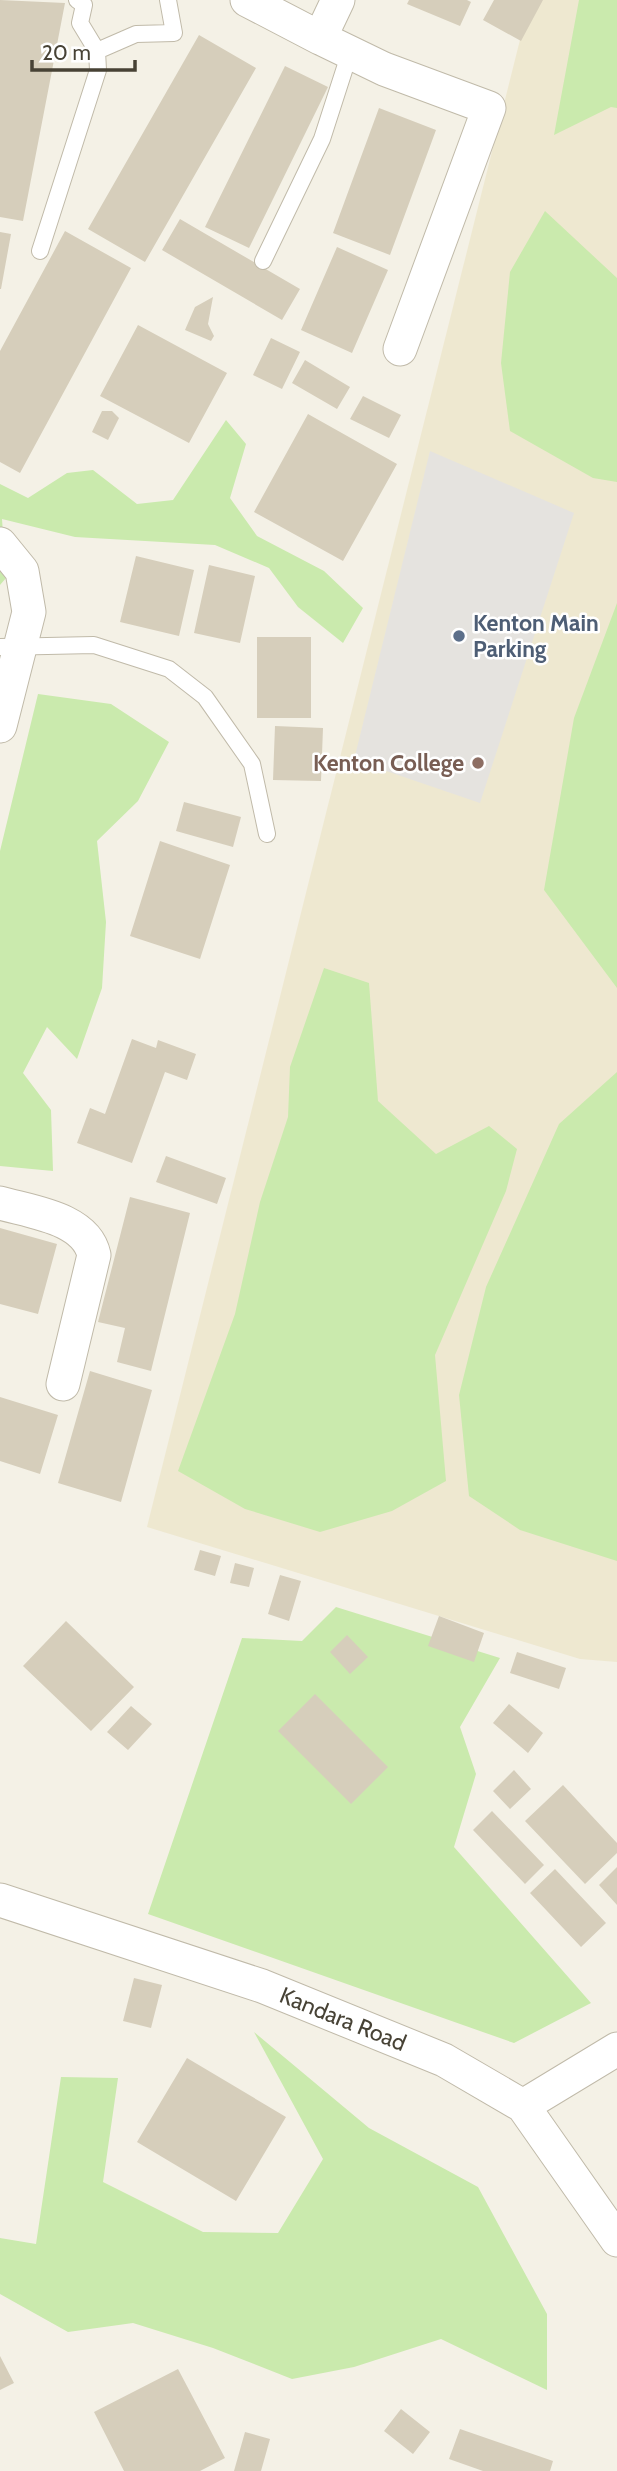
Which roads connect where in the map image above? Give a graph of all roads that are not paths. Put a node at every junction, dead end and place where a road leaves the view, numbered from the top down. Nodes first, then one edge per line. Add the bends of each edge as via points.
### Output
1 (77, 0) edge
2 (168, 0) edge
3 (247, 0) edge
4 (338, 0) edge
5 (320, 37) junction
6 (97, 51) junction
7 (350, 52) junction
8 (40, 251) dead end
9 (263, 261) dead end
10 (400, 349) dead end
11 (0, 544) edge
12 (10, 647) edge
13 (0, 726) edge
14 (267, 834) dead end
15 (0, 1203) edge
16 (62, 1384) dead end
17 (0, 1900) edge
18 (617, 2049) edge
19 (523, 2106) junction
20 (617, 2240) edge

1 - 6 lane via 84,5 79,23
2 - 6 lane via 174,33 136,34
3 - 5 street
4 - 5 street
5 - 7 street
6 - 8 lane via 98,70
7 - 9 lane via 322,139
7 - 10 street via 489,108
11 - 12 street via 22,571 29,611
12 - 13 street
12 - 14 lane via 94,645 169,669 205,696 252,764
15 - 16 street via 65,1223 82,1231 91,1243 94,1255
17 - 19 street, Kandara Road via 262,1986 444,2060
18 - 19 street
19 - 20 street, Kandara Road

